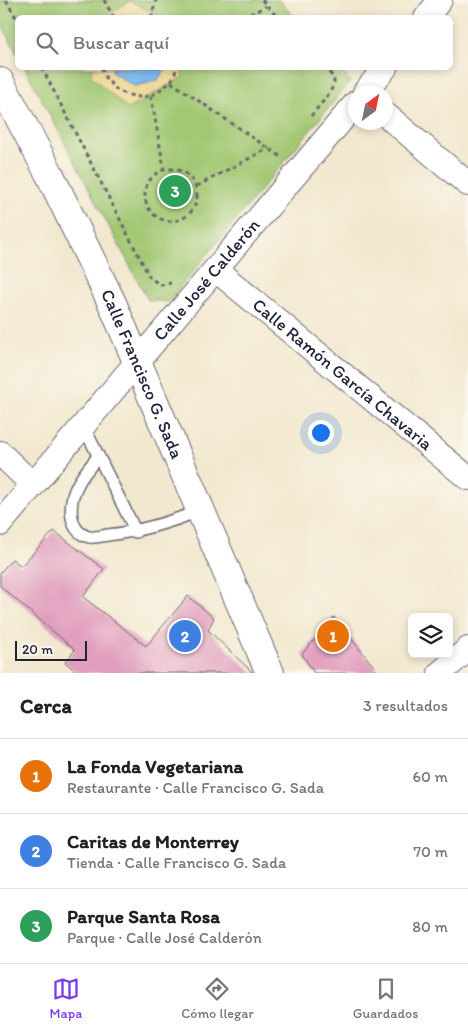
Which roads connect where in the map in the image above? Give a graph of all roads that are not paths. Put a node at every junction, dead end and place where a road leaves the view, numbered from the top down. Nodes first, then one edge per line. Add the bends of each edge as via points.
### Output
1 (440, 0) edge
2 (428, 15) edge
3 (383, 70) edge
4 (0, 82) edge
5 (370, 85) edge
6 (348, 112) edge
7 (393, 121) edge
8 (468, 184) edge
9 (216, 270) junction
10 (136, 362) junction
11 (83, 425) junction
12 (0, 453) edge
13 (98, 456) junction
14 (468, 478) edge
15 (33, 485) junction
16 (201, 510) junction
17 (0, 524) edge
18 (136, 532) junction
19 (468, 649) edge
20 (270, 673) edge
21 (440, 673) edge

1 - 2 street
3 - 5 street
4 - 10 street, Calle Francisco G. Sada via 49,173 112,303
6 - 9 street, Calle José Calderón
7 - 8 street
9 - 10 street, Calle José Calderón
9 - 14 street, Calle Ramón García Chavaria
10 - 11 street, Calle José Calderón
10 - 16 street, Calle Francisco G. Sada
11 - 13 lane
11 - 15 street, Calle José Calderón
12 - 15 street
13 - 18 lane
13 - 18 lane via 77,485 71,505 72,522 89,537
15 - 17 street, Calle José Calderón
16 - 18 lane
16 - 20 street, Calle Francisco G. Sada
19 - 21 street

